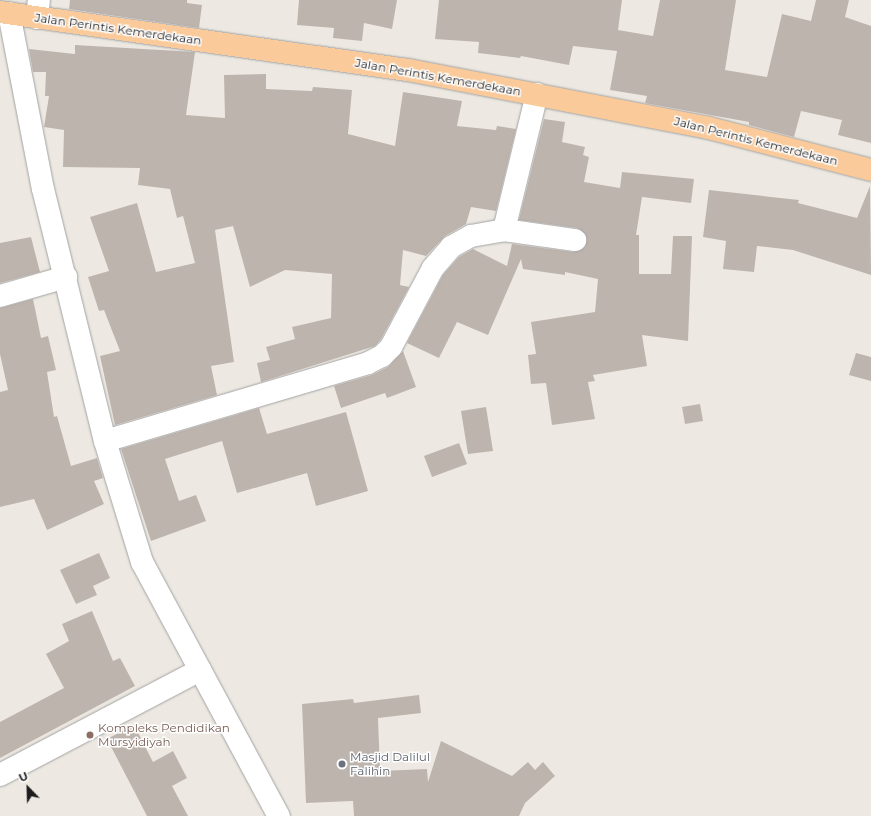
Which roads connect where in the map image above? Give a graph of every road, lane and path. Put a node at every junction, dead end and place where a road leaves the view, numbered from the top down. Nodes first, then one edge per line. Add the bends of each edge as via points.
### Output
1 (38, 9) edge
2 (4, 13) edge
3 (537, 94) junction
4 (871, 170) edge
5 (504, 230) junction
6 (575, 240) dead end
7 (66, 277) junction
8 (0, 296) edge
9 (105, 441) junction
10 (200, 670) junction
11 (0, 775) edge
12 (279, 816) edge

1 - 2 main road, Jalan Perintis Kemerdekaan
1 - 3 main road, Jalan Perintis Kemerdekaan
2 - 7 street via 43,189
3 - 4 main road, Jalan Perintis Kemerdekaan via 709,128
3 - 5 street
5 - 6 street
5 - 9 street via 471,236 451,247 433,268 391,347 382,356 368,363
7 - 8 street
7 - 9 street
9 - 10 street via 142,562
10 - 11 street
10 - 12 street

